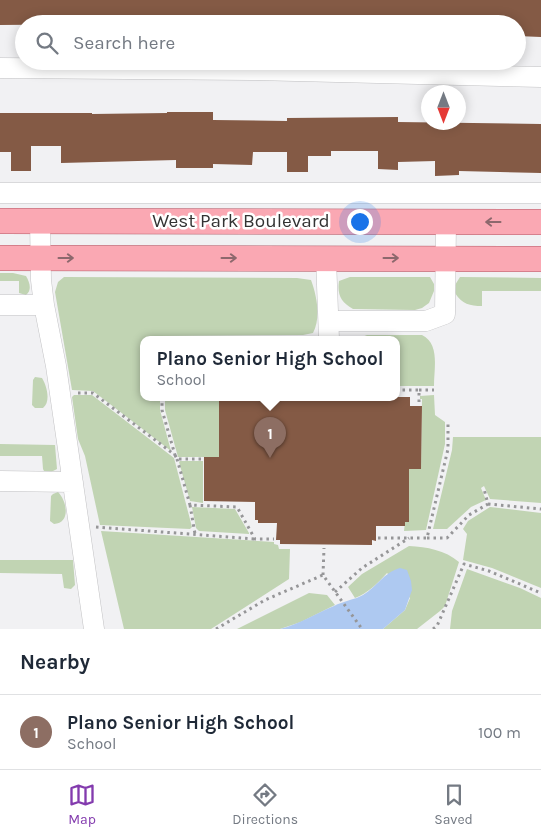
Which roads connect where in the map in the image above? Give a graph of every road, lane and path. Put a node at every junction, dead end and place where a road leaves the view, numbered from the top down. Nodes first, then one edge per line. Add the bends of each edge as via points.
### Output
1 (0, 68) edge
2 (15, 68) edge
3 (251, 70) edge
4 (541, 77) edge
5 (0, 193) edge
6 (541, 193) edge
7 (0, 221) edge
8 (40, 221) junction
9 (446, 222) junction
10 (541, 222) edge
11 (0, 258) edge
12 (41, 258) junction
13 (326, 258) junction
14 (446, 259) junction
15 (541, 259) edge
16 (0, 305) edge
17 (44, 305) junction
18 (329, 330) edge
19 (400, 390) edge
20 (419, 390) junction
21 (434, 390) dead end
22 (70, 394) dead end
23 (162, 401) edge
24 (419, 404) dead end
25 (448, 422) dead end
26 (175, 454) junction
27 (177, 459) junction
28 (202, 459) dead end
29 (0, 481) edge
30 (73, 482) junction
31 (484, 489) dead end
32 (488, 504) junction
33 (190, 505) junction
34 (541, 509) edge
35 (94, 527) dead end
36 (195, 534) junction
37 (378, 538) dead end
38 (410, 538) junction
39 (427, 538) junction
40 (255, 539) junction
41 (274, 539) dead end
42 (324, 548) dead end
43 (323, 576) junction
44 (541, 593) edge
45 (337, 594) junction
46 (94, 629) edge
47 (216, 629) edge
48 (362, 629) edge
49 (433, 629) edge

1 - 2 street
3 - 4 street
5 - 6 street
7 - 8 main road, West Park Boulevard
8 - 9 main road, West Park Boulevard
8 - 12 street
10 -> 9 main road, West Park Boulevard
9 - 14 street
11 - 12 main road, West Park Boulevard
12 -> 13 main road, West Park Boulevard
12 - 17 street
13 -> 14 main road, West Park Boulevard
13 - 18 street
14 - 15 main road, West Park Boulevard
14 - 18 street via 445,314 426,321
16 - 17 street
17 - 30 street
19 - 20 path
20 - 21 path
20 - 24 path
22 - 26 path via 93,394
23 - 26 path
25 - 39 path via 448,449
26 - 27 path
27 - 28 path
27 - 33 path
29 - 30 street
30 - 46 street
31 - 32 path
32 - 34 path
32 - 39 path via 469,515 447,538
33 - 36 path
33 - 40 path via 237,508
35 - 36 path
36 - 40 path
37 - 38 path
38 - 39 path
38 - 45 path via 362,568
40 - 41 path
42 - 43 path
43 - 45 path
43 - 47 path via 265,600
44 - 49 path via 464,564
45 - 48 path

